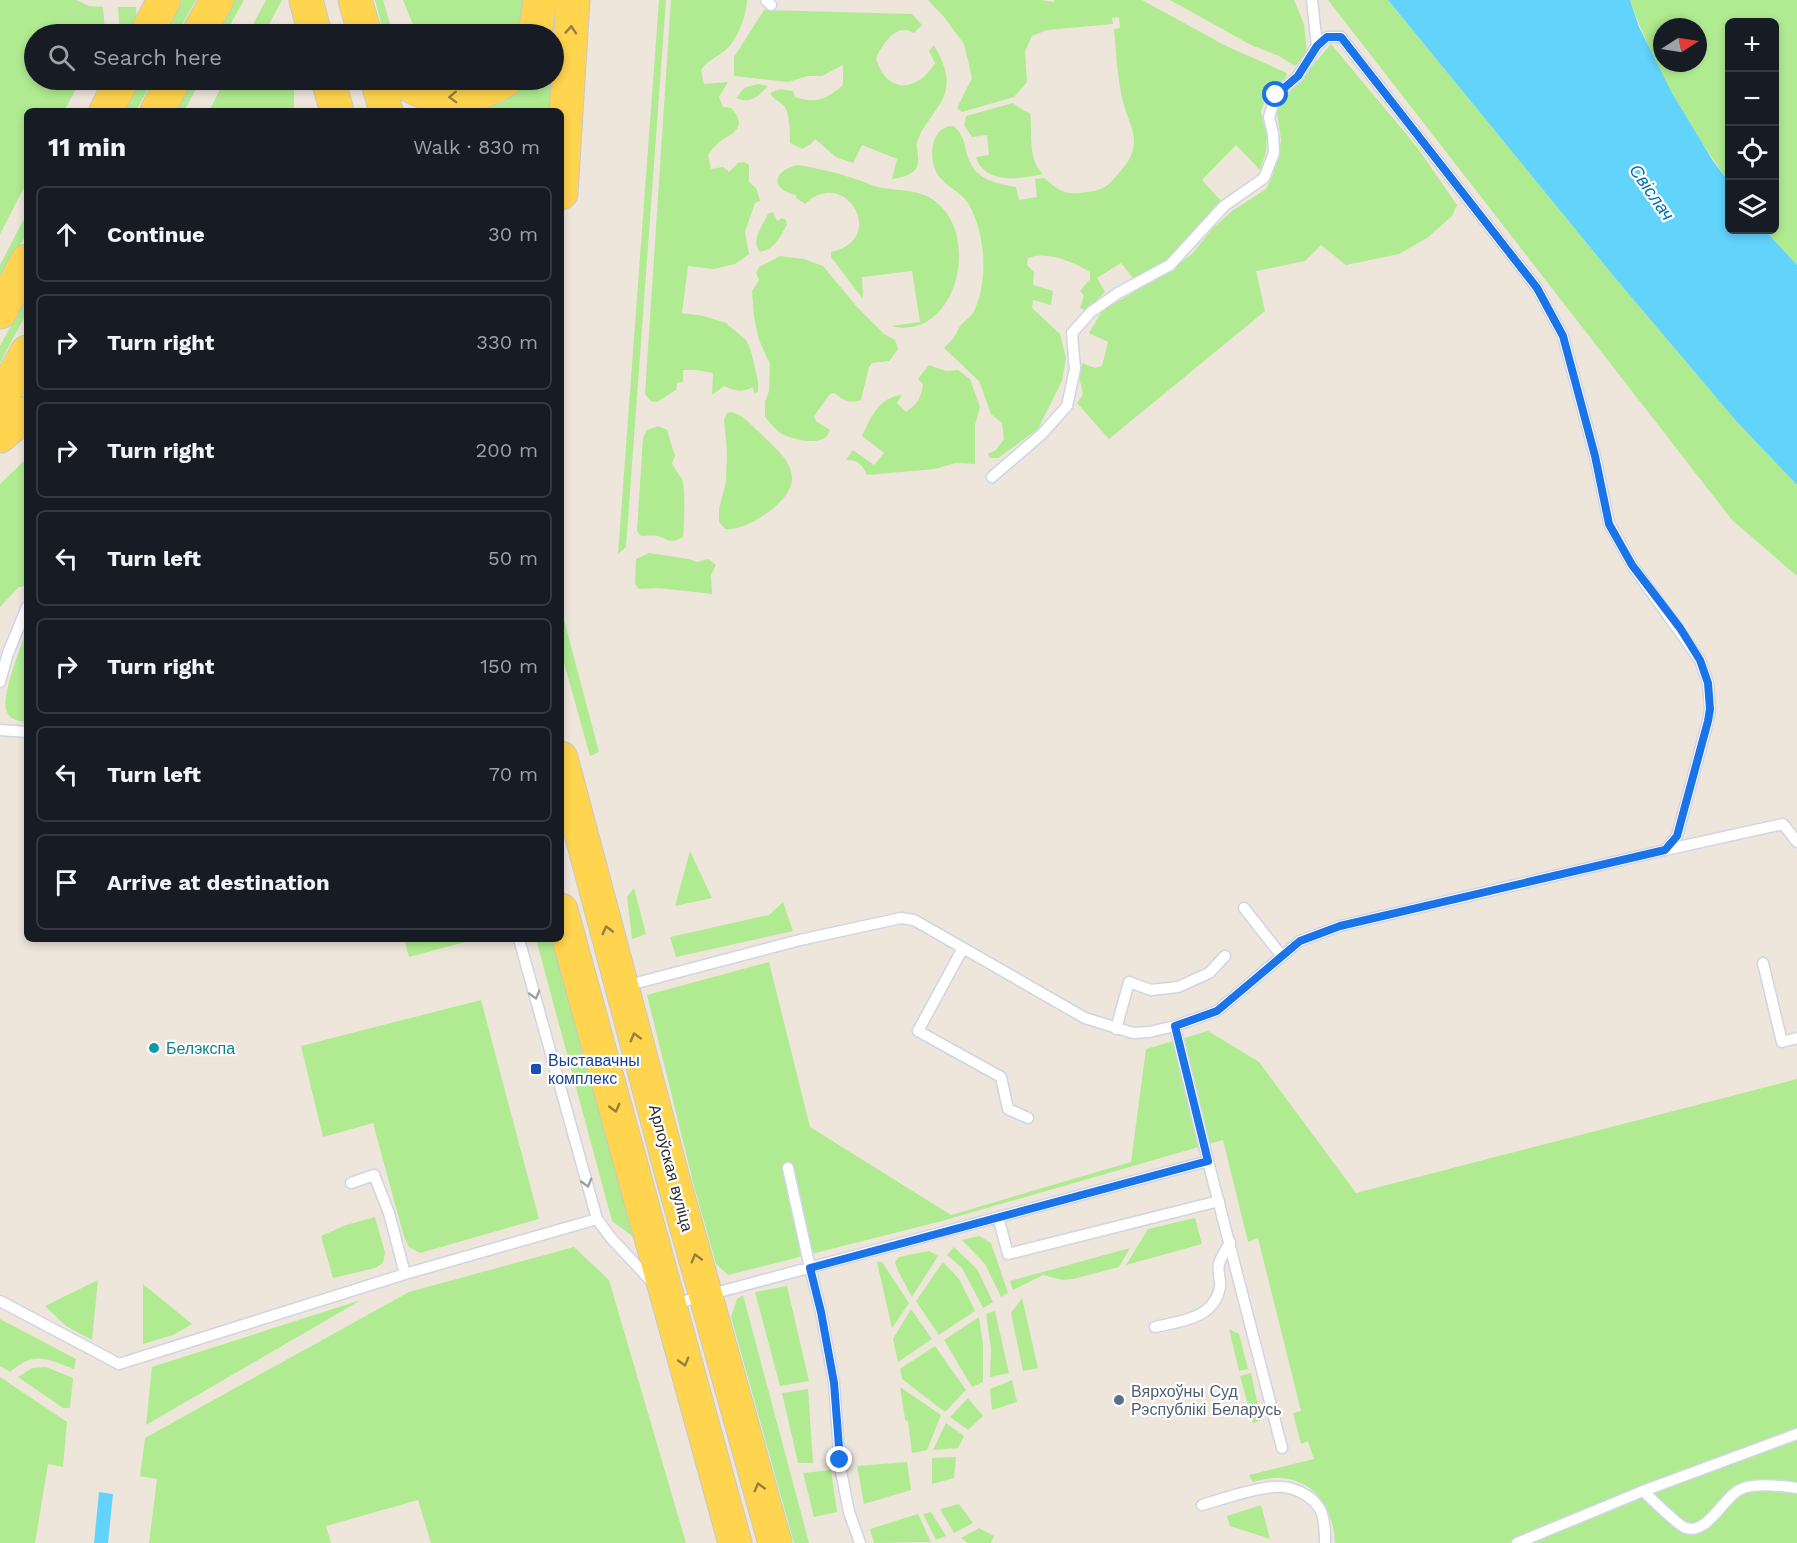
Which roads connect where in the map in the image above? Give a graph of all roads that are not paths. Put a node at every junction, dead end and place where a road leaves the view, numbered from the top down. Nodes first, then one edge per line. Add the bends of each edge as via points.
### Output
1 (164, 0) edge
2 (217, 0) edge
3 (306, 0) edge
4 (356, 0) edge
5 (540, 0) edge
6 (573, 0) edge
7 (1312, 0) edge
8 (151, 24) edge
9 (204, 24) edge
10 (313, 24) edge
11 (362, 24) edge
12 (536, 24) edge
13 (1317, 46) junction
14 (117, 90) edge
15 (169, 90) edge
16 (331, 90) edge
17 (380, 90) edge
18 (421, 90) edge
19 (488, 90) edge
20 (107, 108) edge
21 (159, 108) edge
22 (336, 108) edge
23 (385, 108) edge
24 (564, 145) edge
25 (24, 267) edge
26 (0, 312) edge
27 (24, 357) edge
28 (0, 401) edge
29 (24, 416) edge
30 (0, 436) edge
31 (992, 477) dead end
32 (24, 614) edge
33 (0, 682) edge
34 (0, 730) edge
35 (24, 732) edge
36 (564, 769) edge
37 (1797, 842) edge
38 (1665, 850) junction
39 (1244, 908) dead end
40 (564, 921) edge
41 (520, 942) edge
42 (963, 948) junction
43 (1281, 955) junction
44 (1225, 956) dead end
45 (1763, 963) dead end
46 (622, 987) junction
47 (584, 997) junction
48 (1175, 1026) junction
49 (1116, 1029) junction
50 (1797, 1038) edge
51 (1028, 1118) dead end
52 (1208, 1161) junction
53 (788, 1168) dead end
54 (351, 1184) dead end
55 (1220, 1201) junction
56 (998, 1217) junction
57 (597, 1219) junction
58 (1230, 1242) junction
59 (810, 1268) junction
60 (405, 1274) junction
61 (706, 1296) junction
62 (0, 1301) edge
63 (668, 1305) junction
64 (1155, 1327) dead end
65 (1797, 1434) edge
66 (1282, 1448) dead end
67 (1797, 1488) edge
68 (1643, 1491) junction
69 (1202, 1505) dead end
70 (735, 1543) edge
71 (774, 1543) edge
72 (860, 1543) edge
73 (1325, 1543) edge
74 (1516, 1543) edge

1 - 8 main road
2 - 9 main road
3 - 10 main road
4 - 11 main road
5 - 12 main road
24 -> 6 main road
7 - 13 lane
13 - 31 lane via 1298,76 1276,95 1269,117 1274,153 1264,178 1224,206 1170,265 1118,292 1091,312 1072,333 1075,369 1067,406 1042,434
13 - 38 lane via 1327,37 1341,37 1537,288 1563,336 1609,524 1632,565 1700,660 1708,683 1708,721 1677,836
14 - 20 main road
15 - 21 main road
16 - 22 main road
17 - 23 main road
19 -> 18 main road via 452,98
25 - 26 main road
27 - 28 main road
29 - 30 main road
32 - 33 lane
34 - 35 lane
46 -> 36 main road, Арлоўская вуліца
37 - 38 lane via 1783,824
38 - 43 lane via 1340,926 1300,941
39 - 43 lane
40 - 47 main road
41 -> 57 lane
42 - 46 lane via 914,920 900,918
42 - 49 lane via 1085,1018
42 - 51 lane via 918,1031 1001,1077 1008,1109
43 - 48 lane via 1217,1011
44 - 49 lane via 1209,973 1178,987 1151,990 1129,982
45 - 50 lane via 1782,1042
46 - 47 main road
61 -> 46 main road, Арлоўская вуліца
47 -> 63 main road
48 - 49 lane via 1133,1033
48 - 52 lane
52 - 55 lane
52 - 56 lane
53 - 59 lane
54 - 60 lane via 374,1175
55 - 56 lane via 1008,1254
55 - 58 lane
56 - 59 lane
57 - 60 lane
57 - 63 lane
58 - 64 lane via 1218,1264 1221,1285 1212,1306 1192,1318
58 - 66 lane
59 - 61 lane
59 - 72 lane via 834,1383 840,1466
60 - 62 lane via 119,1364
61 - 63 lane
71 -> 61 main road, Арлоўская вуліца
63 -> 70 main road
65 - 68 lane
67 - 68 lane via 1774,1485 1740,1489 1704,1524 1694,1528 1685,1528
68 - 74 lane
69 - 73 lane via 1273,1487 1297,1491 1320,1509

